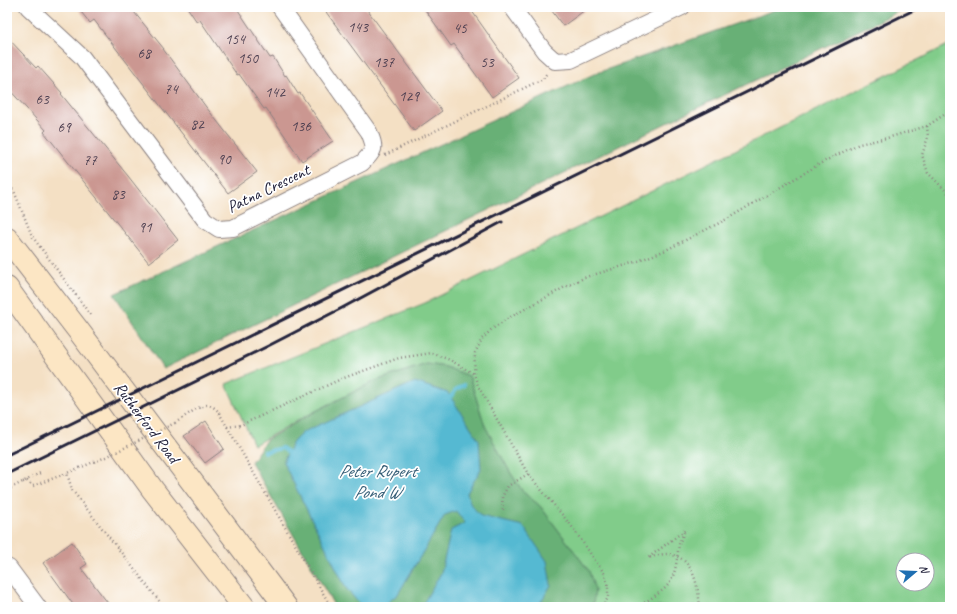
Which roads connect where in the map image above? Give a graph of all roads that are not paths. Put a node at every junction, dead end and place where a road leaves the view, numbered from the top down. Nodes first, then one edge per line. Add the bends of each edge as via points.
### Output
1 (28, 7) edge
2 (280, 7) edge
3 (512, 7) edge
4 (682, 7) edge
5 (7, 238) edge
6 (7, 288) edge
7 (7, 567) edge
8 (38, 607) edge
9 (244, 607) edge
10 (286, 607) edge

1 - 2 street, Patna Crescent via 82,57 205,220 219,229 233,228 362,163 372,154 374,145 369,132
3 - 4 street via 544,51 555,61 571,60
5 - 10 main road, Rutherford Road
6 - 9 main road, Rutherford Road via 153,490
7 - 8 street

